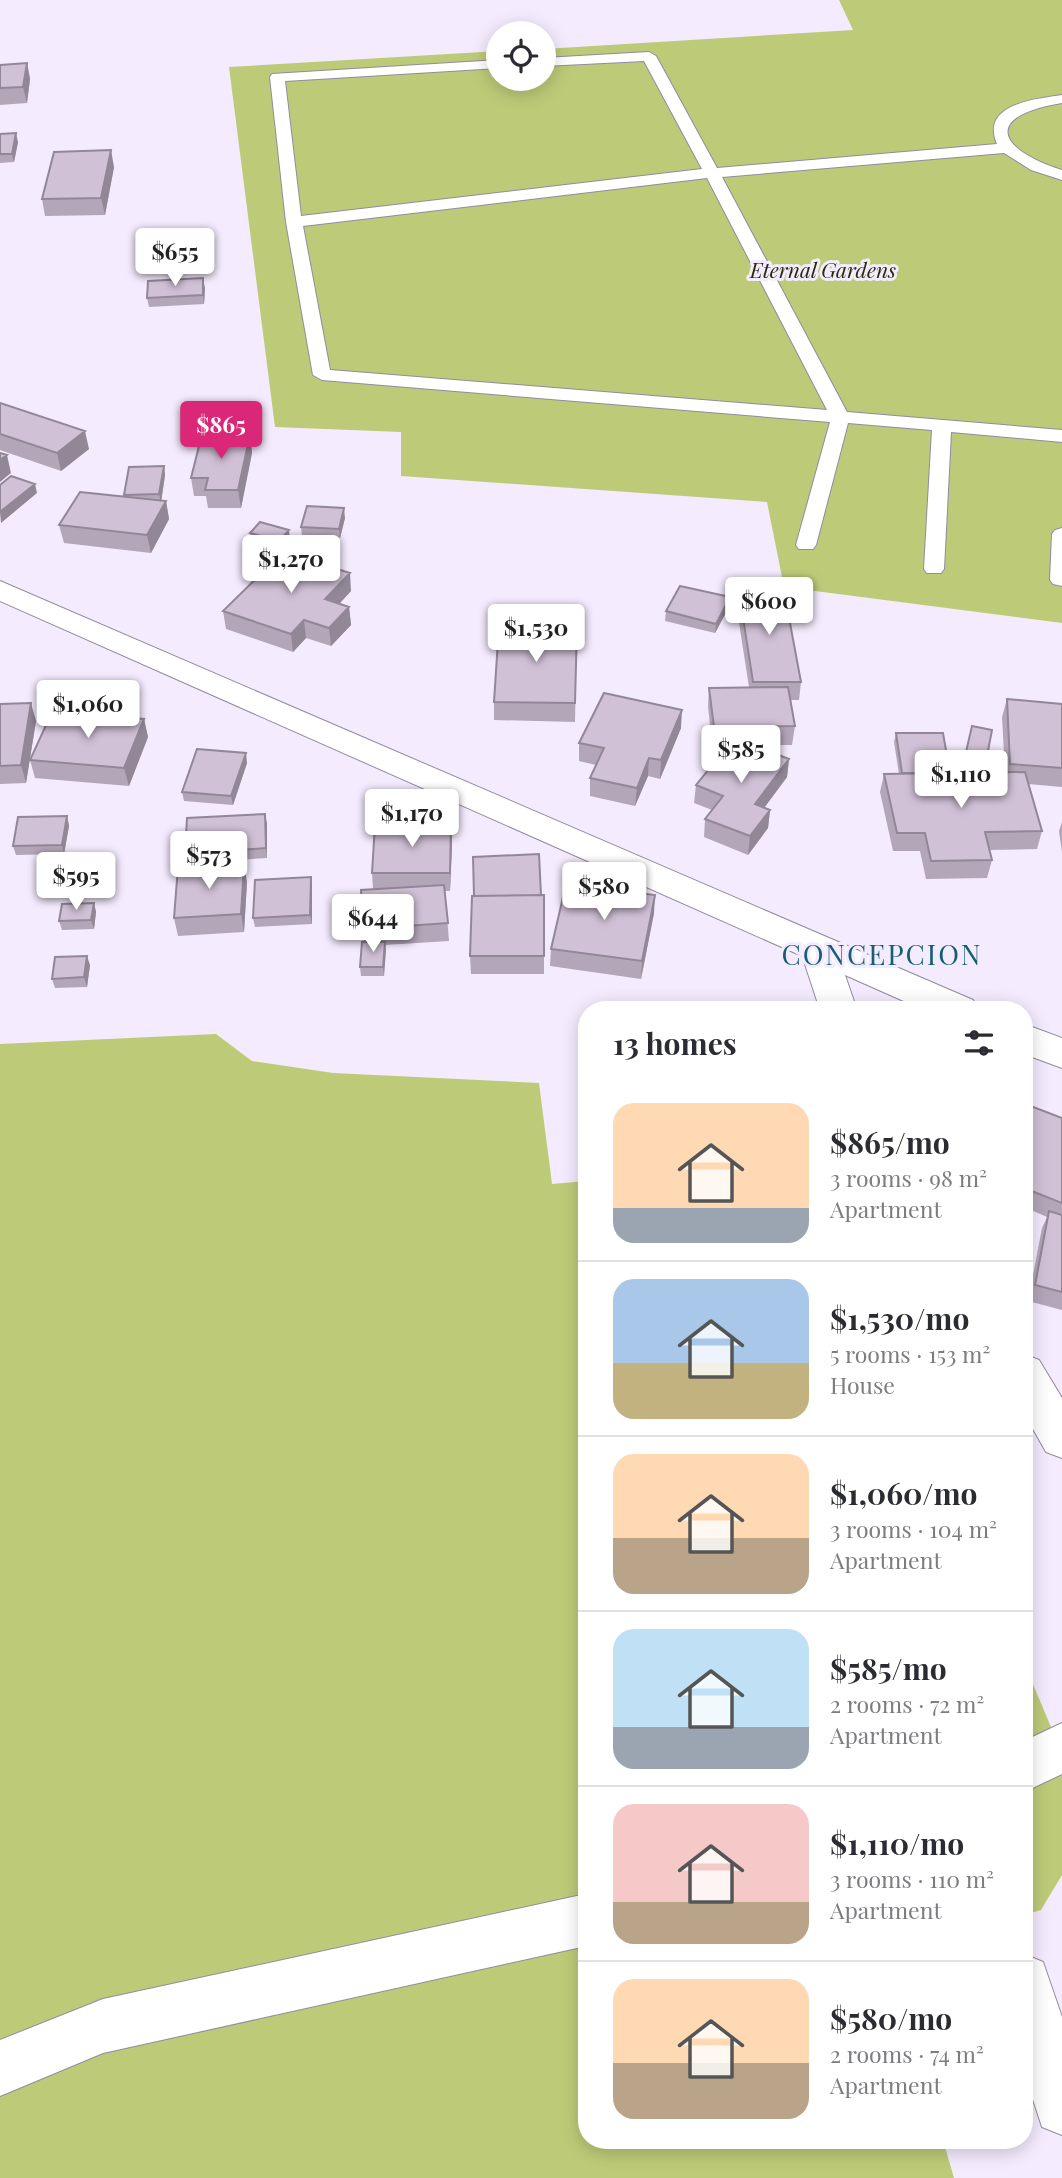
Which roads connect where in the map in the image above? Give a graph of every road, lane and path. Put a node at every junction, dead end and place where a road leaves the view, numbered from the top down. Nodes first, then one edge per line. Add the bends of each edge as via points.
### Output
1 (556, 61) edge
2 (486, 65) edge
3 (1062, 99) edge
4 (1005, 148) junction
5 (712, 173) junction
6 (1062, 175) edge
7 (295, 222) junction
8 (840, 417) junction
9 (942, 426) junction
10 (1062, 436) edge
11 (1062, 534) edge
12 (806, 545) dead end
13 (934, 569) dead end
14 (1060, 580) dead end
15 (0, 590) edge
16 (818, 949) junction
17 (836, 1001) edge
18 (939, 1001) edge
19 (1033, 1042) edge
20 (1062, 1054) edge
21 (1033, 1388) edge
22 (1062, 1438) edge
23 (1062, 1748) edge
24 (1033, 1762) edge
25 (578, 1922) edge
26 (1033, 2011) edge
27 (0, 2068) edge
28 (1062, 2107) edge

1 - 5 lane via 649,56
2 - 7 lane via 277,77
3 - 4 lane via 1035,101 1000,120 998,134
4 - 5 lane
4 - 6 lane via 1022,161
5 - 7 lane
5 - 8 lane
7 - 8 lane via 322,375
8 - 9 lane
8 - 12 lane
9 - 10 lane
9 - 13 lane
11 - 14 lane
15 - 16 main road
16 - 17 main road
16 - 18 main road
19 - 20 main road
21 - 22 main road
23 - 24 main road
25 - 27 main road via 103,2026
26 - 28 main road

